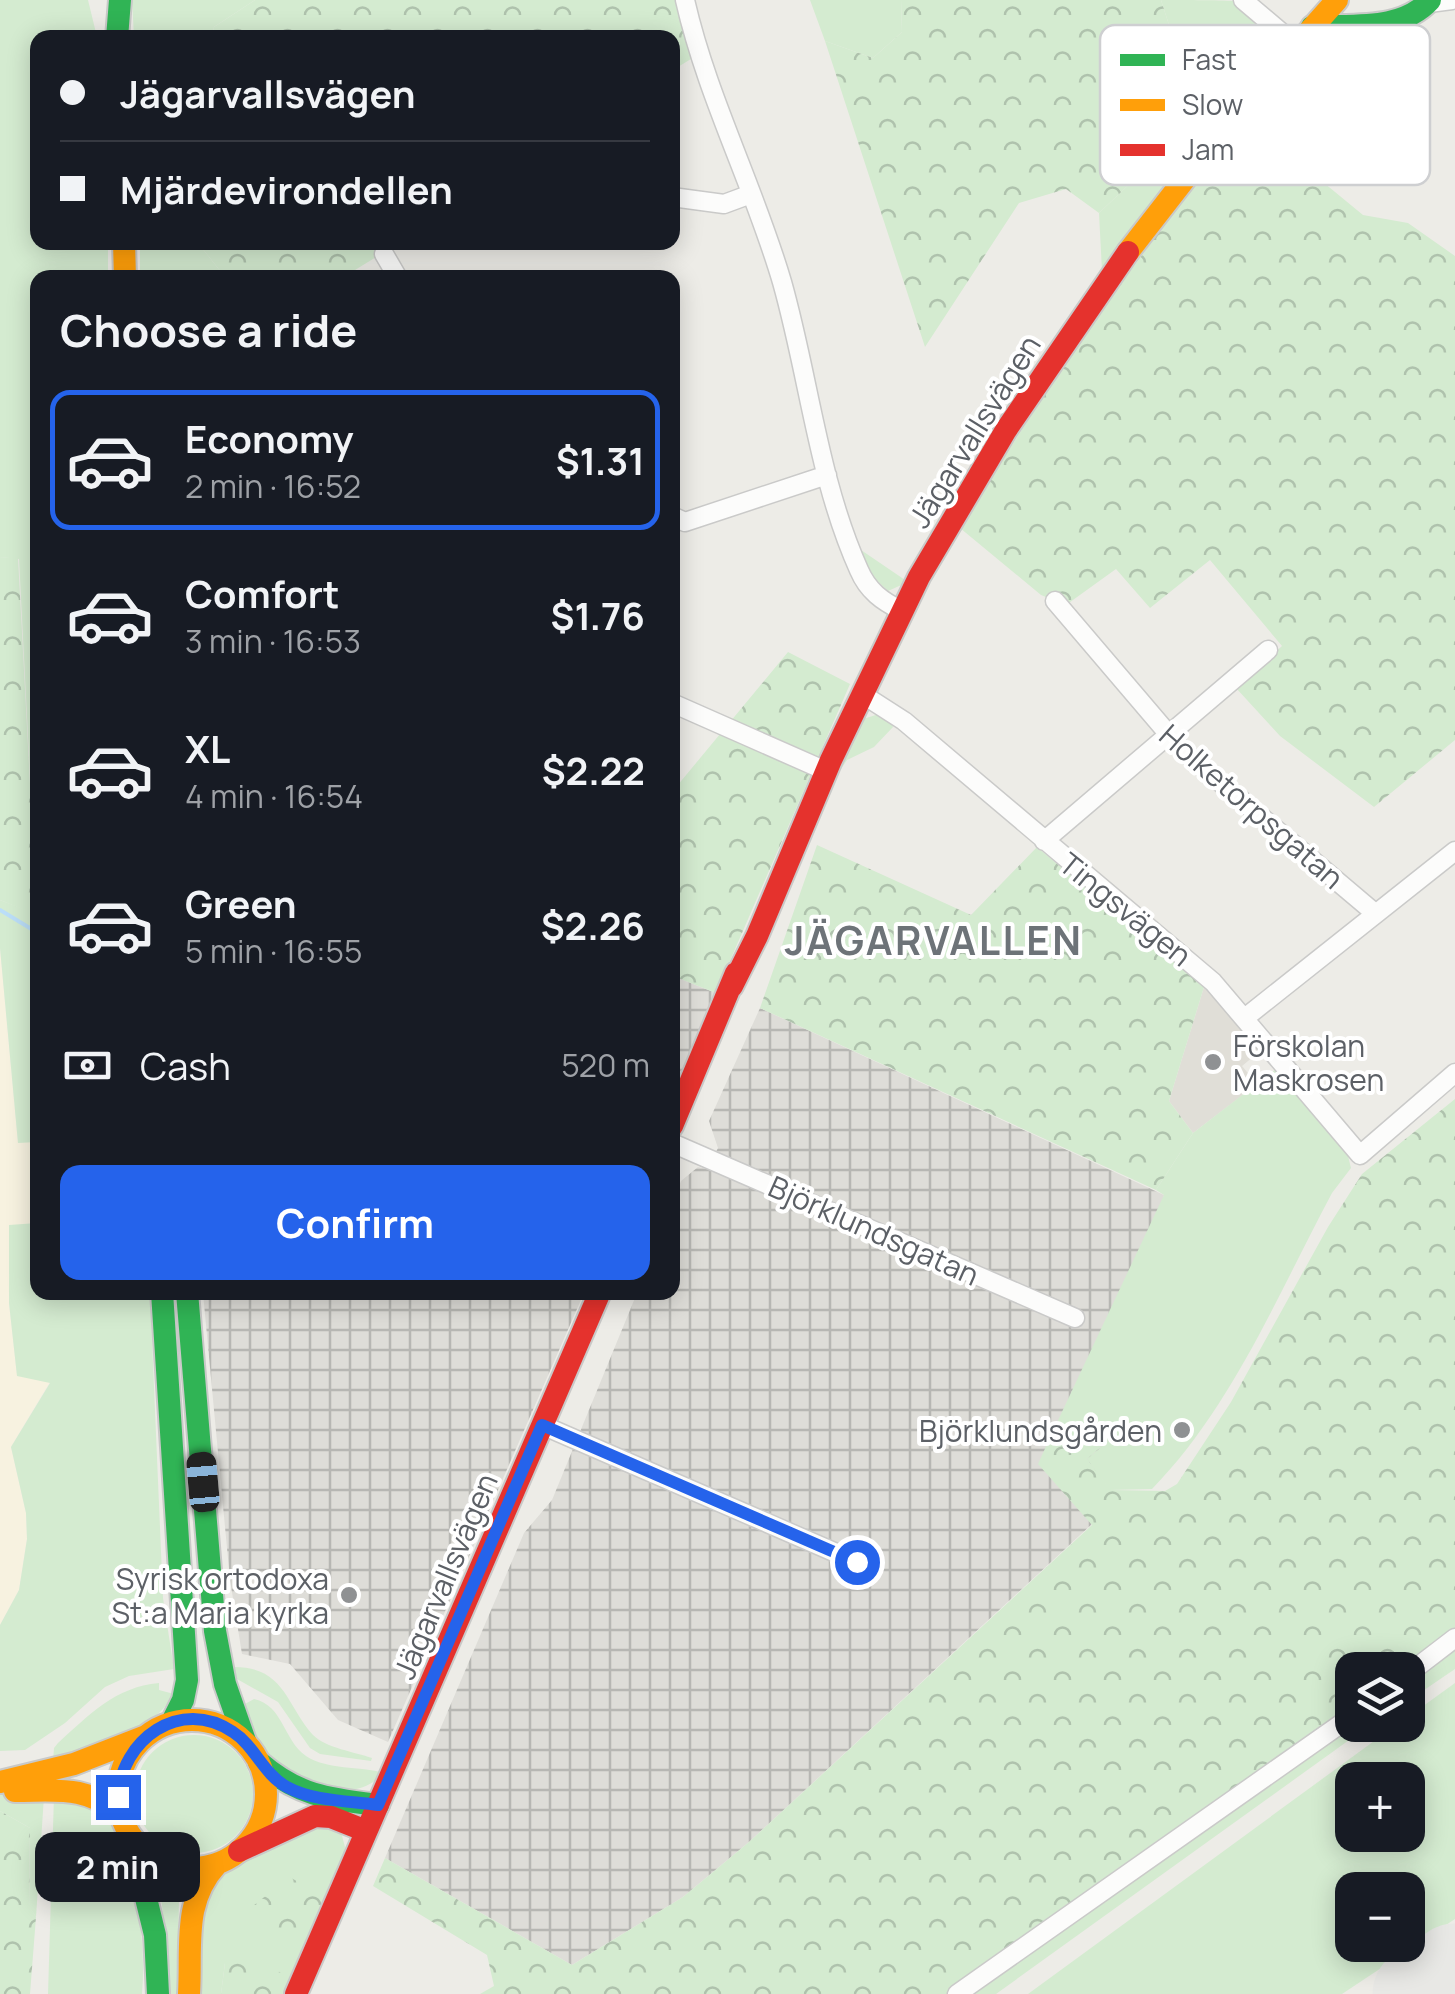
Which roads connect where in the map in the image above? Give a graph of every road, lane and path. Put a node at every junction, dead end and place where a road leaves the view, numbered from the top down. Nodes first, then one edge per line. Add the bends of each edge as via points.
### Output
1 (102, 0) edge
2 (120, 0) edge
3 (685, 0) edge
4 (1243, 0) edge
5 (1337, 0) edge
6 (1437, 1) edge
7 (1273, 25) edge
8 (1313, 25) edge
9 (1327, 25) edge
10 (114, 30) edge
11 (118, 30) edge
12 (1178, 185) edge
13 (751, 194) junction
14 (680, 198) edge
15 (384, 254) dead end
16 (393, 270) edge
17 (827, 475) junction
18 (680, 521) edge
19 (1055, 602) dead end
20 (902, 611) junction
21 (1268, 650) dead end
22 (862, 694) junction
23 (680, 707) edge
24 (1167, 736) junction
25 (826, 771) junction
26 (1044, 841) junction
27 (1455, 851) edge
28 (1376, 914) junction
29 (1246, 1017) junction
30 (1455, 1073) edge
31 (680, 1107) edge
32 (680, 1145) edge
33 (162, 1300) edge
34 (188, 1300) edge
35 (597, 1300) edge
36 (1075, 1318) dead end
37 (542, 1425) junction
38 (857, 1562) dead end
39 (1455, 1638) edge
40 (1425, 1661) edge
41 (172, 1722) junction
42 (1335, 1728) edge
43 (146, 1736) junction
44 (245, 1742) junction
45 (259, 1762) junction
46 (0, 1786) edge
47 (378, 1805) junction
48 (126, 1825) junction
49 (366, 1831) junction
50 (239, 1851) junction
51 (217, 1864) junction
52 (158, 1994) edge
53 (189, 1994) edge
54 (296, 1994) edge
55 (957, 1994) edge

1 - 10 street
2 - 11 street
3 - 13 street
4 - 7 street
5 - 8 street, Jägarvallsvägen
6 - 9 street via 1400,20
12 - 20 street, Jägarvallsvägen via 974,481
13 - 14 street via 724,204
13 - 17 street via 783,284
15 - 16 street
17 - 18 street
17 - 20 street via 868,587
19 - 24 street, Holketorpsgatan
20 - 22 street, Jägarvallsvägen
21 - 24 street
22 - 25 street, Jägarvallsvägen
22 - 26 street, Tingsvägen
23 - 25 street
24 - 26 street
24 - 28 street, Holketorpsgatan
25 - 31 street, Jägarvallsvägen
26 - 29 street, Tingsvägen via 1199,968
27 - 28 street
28 - 29 street
29 - 30 street, Tingsvägen via 1360,1155
32 - 36 street, Björklundsgatan
33 - 41 street via 186,1680
34 - 44 street via 215,1631
35 - 37 street, Jägarvallsvägen
37 - 38 street
37 - 47 street, Jägarvallsvägen
39 - 40 street
41 - 43 street
41 - 44 street via 219,1724
42 - 55 street
43 - 46 street
43 - 48 street via 119,1780
44 - 45 street
45 - 47 street via 300,1792
45 - 50 street via 266,1789 263,1818
46 - 48 street via 89,1792 106,1800
47 - 49 street, Jägarvallsvägen
48 - 51 street via 147,1853 169,1864
48 - 52 street via 156,1935
49 - 50 street via 315,1816
49 - 54 street, Jägarvallsvägen
50 - 51 street
51 - 53 street via 202,1876 191,1904

